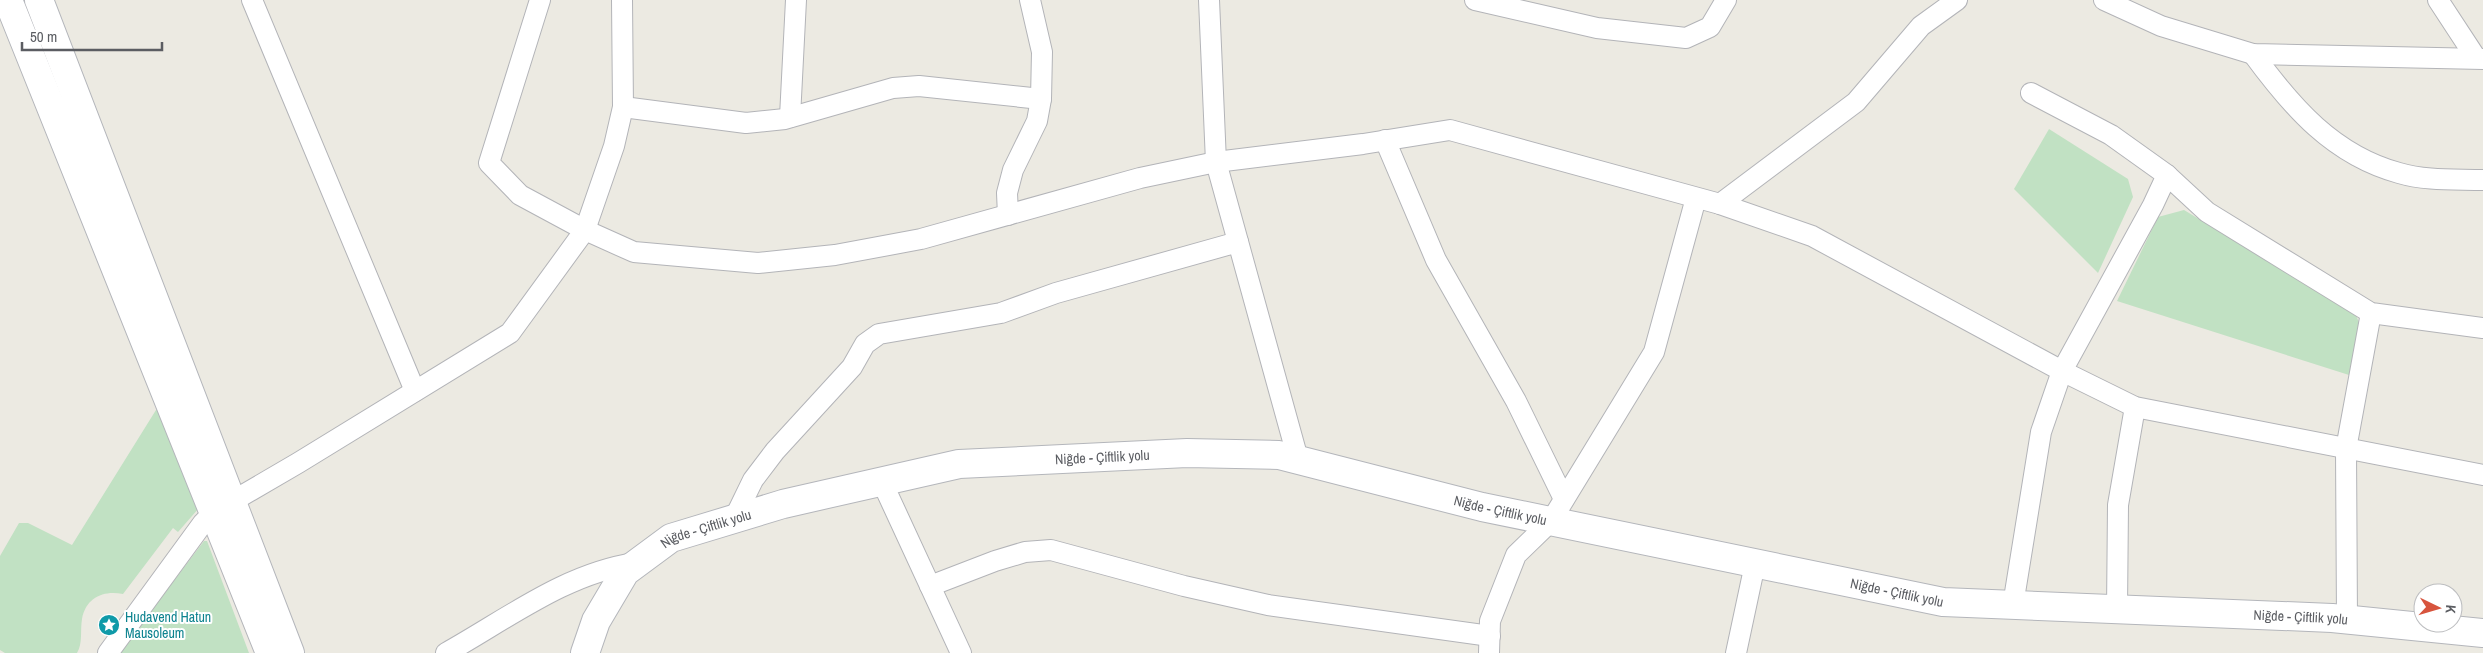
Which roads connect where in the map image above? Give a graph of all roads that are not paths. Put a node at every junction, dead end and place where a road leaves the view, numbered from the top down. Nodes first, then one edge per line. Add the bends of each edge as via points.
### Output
1 (8, 0) edge
2 (39, 0) edge
3 (252, 0) edge
4 (540, 0) edge
5 (622, 0) edge
6 (796, 0) edge
7 (1030, 0) edge
8 (1209, 0) edge
9 (1475, 0) edge
10 (1726, 0) edge
11 (1957, 0) edge
12 (2104, 0) edge
13 (2438, 0) edge
14 (2253, 54) junction
15 (2480, 59) edge
16 (2031, 93) dead end
17 (1040, 99) junction
18 (623, 107) junction
19 (790, 117) junction
20 (1385, 140) junction
21 (1216, 162) junction
22 (2167, 175) junction
23 (2483, 180) edge
24 (1696, 198) junction
25 (1720, 204) junction
26 (1008, 215) junction
27 (585, 230) junction
28 (1238, 242) junction
29 (2371, 313) junction
30 (2483, 328) edge
31 (2062, 371) junction
32 (415, 391) junction
33 (2135, 407) junction
34 (2346, 449) junction
35 (1298, 460) junction
36 (2483, 475) edge
37 (882, 482) junction
38 (223, 507) junction
39 (1557, 510) junction
40 (734, 519) junction
41 (636, 563) junction
42 (1755, 564) junction
43 (930, 586) junction
44 (2013, 605) junction
45 (2116, 610) junction
46 (2347, 620) junction
47 (2483, 633) edge
48 (1489, 645) edge
49 (108, 653) edge
50 (270, 653) edge
51 (290, 653) edge
52 (446, 653) edge
53 (585, 653) edge
54 (961, 653) edge
55 (1736, 653) edge

1 - 38 main road
2 - 38 main road
3 - 32 street
4 - 27 street via 489,163 520,195
5 - 18 street
6 - 19 street
7 - 17 street via 1042,52
8 - 21 street
9 - 10 street via 1597,28 1686,38 1710,27
11 - 25 street via 1921,26 1856,102
12 - 14 street via 2161,26
13 - 15 street
14 - 15 street
14 - 23 street via 2284,97 2326,137 2366,161 2400,174 2435,180
16 - 22 street via 2111,134
17 - 19 street via 919,86 893,88
17 - 26 street via 1037,122 1014,170 1007,193
18 - 19 street via 746,123
18 - 27 street via 614,146
20 - 21 street
20 - 24 street via 1450,130
20 - 39 street via 1436,260 1516,401
21 - 26 street via 1140,178
21 - 28 street
22 - 29 street via 2207,212
22 - 31 street
24 - 25 street
24 - 39 street via 1654,352
25 - 31 street via 1812,236
26 - 27 street via 921,239 835,255 758,263 634,252
27 - 32 street via 510,333
28 - 35 street
28 - 40 street via 1056,293 1001,313 879,334 865,344 852,366 775,451 753,480
29 - 30 street
29 - 34 street
31 - 33 street
31 - 44 street via 2041,432
32 - 38 street
33 - 34 street
33 - 45 street via 2118,505
34 - 36 street
34 - 46 street
35 - 37 main road, Niğde - Çiftlik yolu via 1279,455 1187,453 959,464
35 - 39 main road, Niğde - Çiftlik yolu via 1482,507
37 - 40 main road, Niğde - Çiftlik yolu via 783,504
37 - 43 street
38 - 49 street via 203,523
38 - 50 main road
38 - 51 main road
39 - 42 main road, Niğde - Çiftlik yolu
39 - 48 street via 1516,555 1490,621
40 - 41 main road, Niğde - Çiftlik yolu via 671,538
41 - 52 street via 610,567 570,582
41 - 53 main road, Niğde - Çiftlik yolu via 625,572 596,621
42 - 44 main road, Niğde - Çiftlik yolu via 1943,602
42 - 55 street
43 - 48 street via 1025,552 1051,550 1268,605
43 - 54 street
44 - 45 main road, Niğde - Çiftlik yolu
45 - 46 main road, Niğde - Çiftlik yolu
46 - 47 main road, Niğde - Çiftlik yolu

